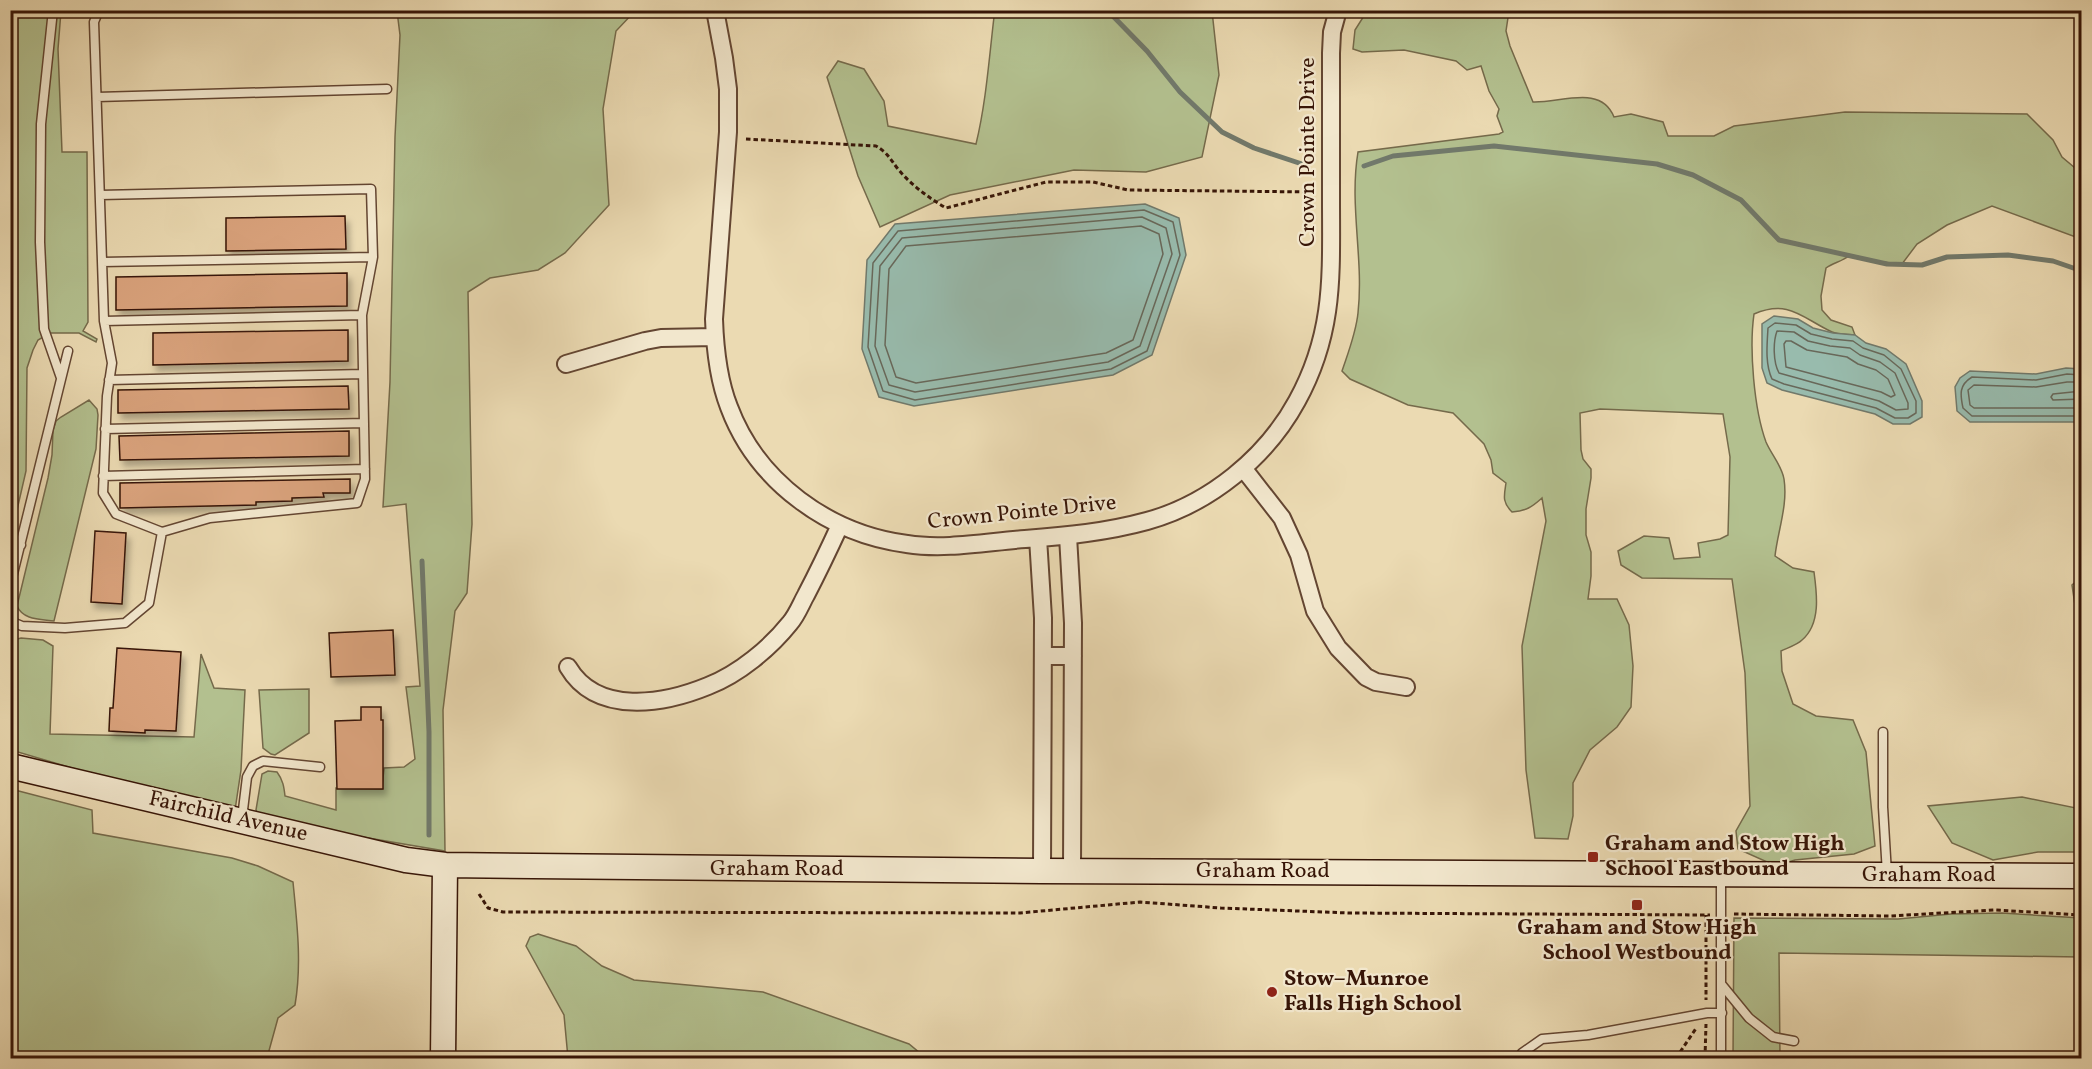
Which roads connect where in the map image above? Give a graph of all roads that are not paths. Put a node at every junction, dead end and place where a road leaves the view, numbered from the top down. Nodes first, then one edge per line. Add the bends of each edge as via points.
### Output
1 (53, 10) edge
2 (99, 10) edge
3 (715, 10) edge
4 (1338, 10) edge
5 (387, 89) dead end
6 (97, 97) junction
7 (100, 195) junction
8 (373, 257) junction
9 (102, 262) junction
10 (362, 315) junction
11 (104, 321) junction
12 (715, 337) junction
13 (68, 351) dead end
14 (566, 364) dead end
15 (363, 374) junction
16 (61, 378) junction
17 (109, 380) junction
18 (364, 423) junction
19 (105, 429) junction
20 (1243, 468) junction
21 (365, 469) junction
22 (103, 476) junction
23 (840, 525) junction
24 (162, 532) junction
25 (1068, 536) junction
26 (1038, 538) junction
27 (10, 542) edge
28 (21, 545) junction
29 (10, 586) edge
30 (10, 621) edge
31 (1043, 656) junction
32 (1073, 656) junction
33 (568, 667) dead end
34 (1407, 687) dead end
35 (1882, 732) dead end
36 (1043, 759) junction
37 (1071, 760) junction
38 (10, 766) edge
39 (320, 767) dead end
40 (242, 821) junction
41 (445, 865) junction
42 (1042, 871) junction
43 (1072, 871) junction
44 (1721, 873) junction
45 (1887, 874) junction
46 (2082, 876) edge
47 (1722, 985) junction
48 (1722, 1013) junction
49 (1794, 1041) dead end
50 (443, 1059) edge
51 (1520, 1059) edge
52 (1721, 1059) edge

1 - 16 lane via 41,124 40,242 44,328
2 - 6 lane via 94,22
3 - 12 street, Crown Pointe Drive via 727,79 728,132
4 - 20 street, Crown Pointe Drive via 1330,53 1328,313 1321,344 1296,402 1280,428
5 - 6 lane
6 - 7 lane
7 - 8 lane via 371,189
7 - 9 lane
8 - 9 lane
8 - 10 lane
9 - 11 lane
10 - 11 lane
10 - 15 lane
11 - 17 lane via 112,363
12 - 14 street via 661,338
12 - 23 street, Crown Pointe Drive via 720,379 747,445 781,485
13 - 16 lane
15 - 17 lane
15 - 18 lane
16 - 28 lane
17 - 19 lane
18 - 19 lane
18 - 21 lane
19 - 22 lane
20 - 25 street, Crown Pointe Drive via 1188,505 1166,514
20 - 34 street via 1282,518 1299,555 1314,611 1338,648 1366,677
21 - 22 lane
21 - 24 lane via 357,503 210,518
22 - 24 lane via 103,493 116,514
23 - 26 street, Crown Pointe Drive via 887,541 927,546
23 - 33 street via 792,621 739,669 710,686 674,698 622,701 592,692
24 - 30 lane via 149,603 125,622 64,628 22,626
25 - 26 street, Crown Pointe Drive
25 - 32 street
26 - 31 street
27 - 28 lane
28 - 29 lane
31 - 32 street
31 - 36 street
32 - 37 street
35 - 45 lane
36 - 37 street
36 - 42 street
37 - 43 street
38 - 40 main road, Fairchild Avenue
39 - 40 lane via 263,761 253,766 247,777
40 - 41 main road, Fairchild Avenue via 406,860
41 - 42 main road, Graham Road
41 - 50 main road
42 - 43 main road, Graham Road
43 - 44 main road, Graham Road
44 - 45 main road, Graham Road
44 - 47 lane
45 - 46 main road, Graham Road
47 - 48 lane
47 - 49 lane via 1749,1018 1773,1036
48 - 51 lane via 1542,1039 1522,1053
48 - 52 lane

